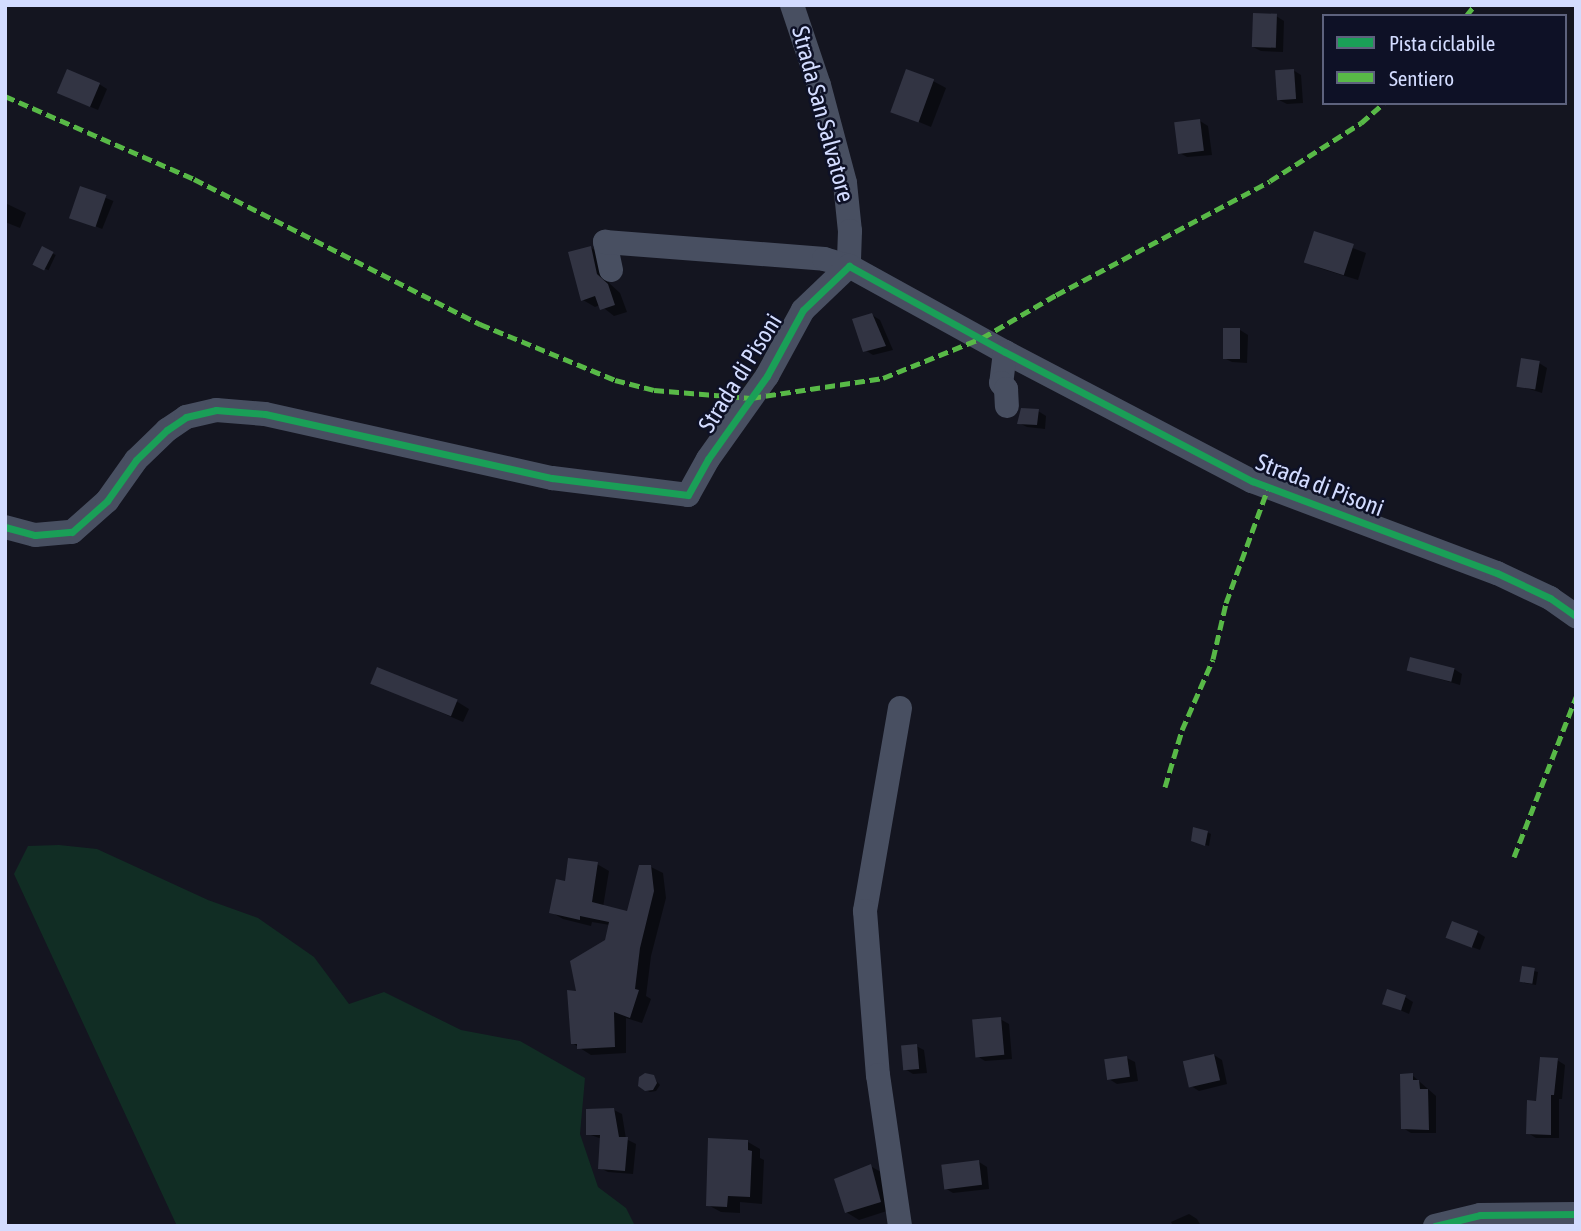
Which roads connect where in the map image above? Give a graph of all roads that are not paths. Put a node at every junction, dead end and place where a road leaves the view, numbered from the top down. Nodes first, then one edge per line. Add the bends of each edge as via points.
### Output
1 (792, 5) edge
2 (849, 266) junction
3 (611, 270) dead end
4 (1005, 352) junction
5 (1007, 406) dead end
6 (5, 527) edge
7 (1576, 616) edge
8 (900, 708) dead end
9 (1576, 1214) edge
10 (900, 1226) edge
11 (1435, 1226) edge

1 - 2 street, Strada San Salvatore via 844,175 850,215
2 - 3 street via 824,259 605,242
2 - 4 street, Strada di Pisoni
2 - 6 street, Strada di Pisoni via 803,310 767,376 688,495 552,478 265,414 216,410 186,417 167,430 136,460 107,501 72,532 35,535
4 - 5 street via 1001,383
4 - 7 street, Strada di Pisoni via 1252,481 1505,576
8 - 10 street via 865,920 878,1075
9 - 11 street via 1472,1215

